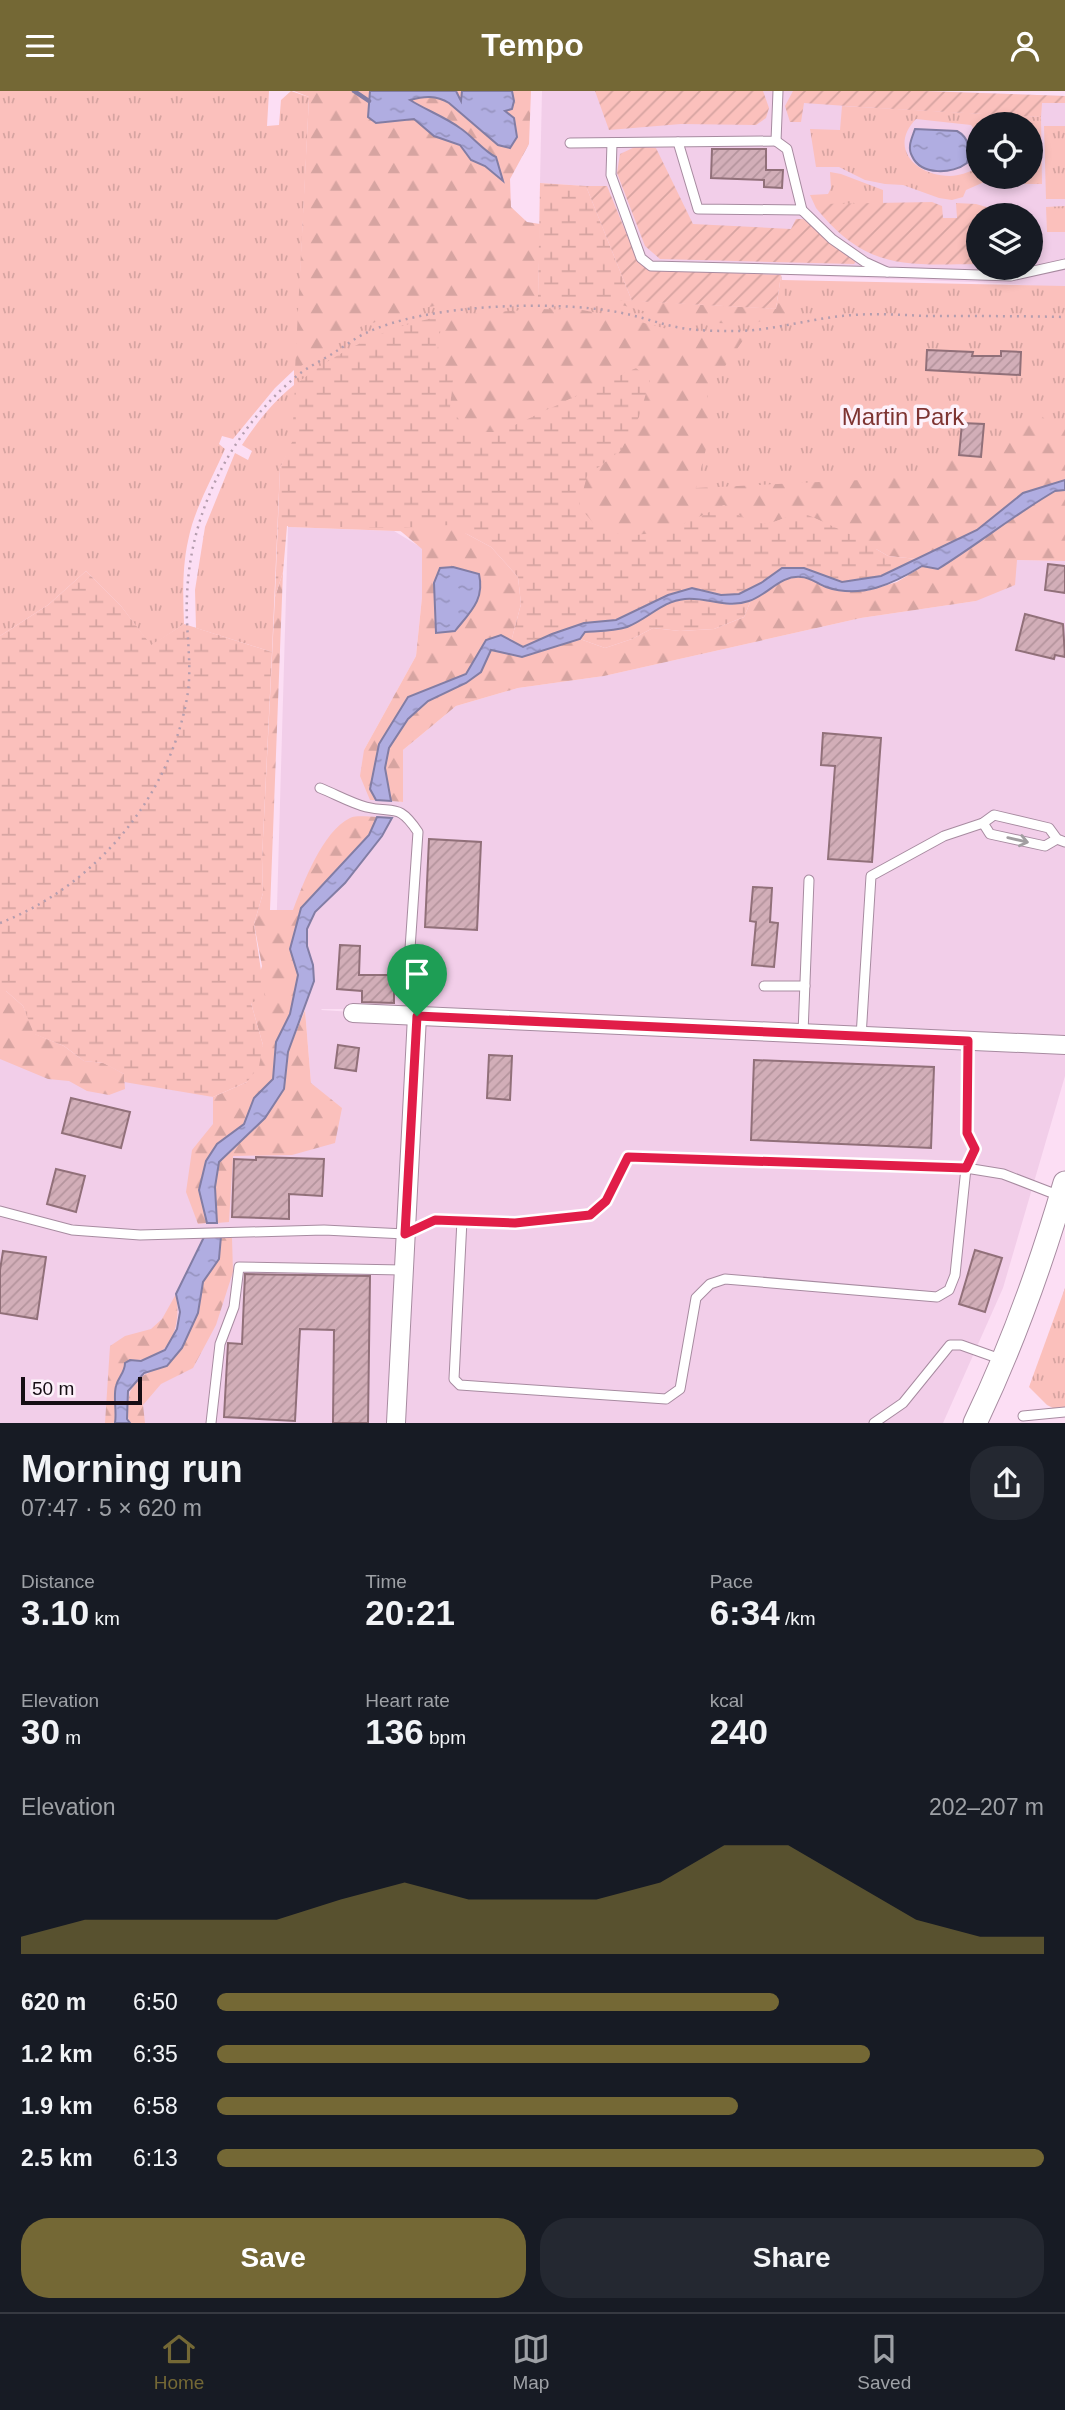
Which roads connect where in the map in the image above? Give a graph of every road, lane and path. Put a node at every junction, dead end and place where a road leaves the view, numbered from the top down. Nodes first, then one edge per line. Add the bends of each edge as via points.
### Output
1 (778, 91) edge
2 (776, 141) junction
3 (678, 142) junction
4 (570, 143) dead end
5 (612, 143) junction
6 (802, 210) junction
7 (1065, 264) edge
8 (887, 272) junction
9 (1065, 317) edge
10 (320, 788) dead end
11 (983, 823) junction
12 (1061, 840) edge
13 (810, 880) dead end
14 (0, 923) edge
15 (764, 986) dead end
16 (805, 986) junction
17 (352, 1013) dead end
18 (417, 1016) junction
19 (803, 1033) junction
20 (861, 1037) junction
21 (968, 1041) junction
22 (1065, 1045) edge
23 (966, 1168) junction
24 (1064, 1193) edge
25 (0, 1211) edge
26 (462, 1220) junction
27 (405, 1234) junction
28 (403, 1270) junction
29 (1003, 1360) junction
30 (1065, 1412) edge
31 (1023, 1416) dead end
32 (211, 1423) edge
33 (396, 1423) edge
34 (874, 1423) edge
35 (975, 1423) edge

1 - 2 lane
2 - 3 lane
2 - 6 lane via 788,149
3 - 5 lane
3 - 6 lane via 698,209
4 - 5 lane
5 - 8 lane via 611,175 641,258 651,266
6 - 8 lane via 832,239
7 - 8 lane via 1011,276
9 - 14 path via 853,315 741,331 687,329 616,312 556,305 448,311 366,333 299,374 265,407 210,490 195,533 187,597 187,697 170,754 148,797 124,834 95,864 47,900
10 - 18 lane via 367,807 394,809 418,832 408,978 418,999
11 -> 12 lane via 990,834 1033,844 1045,846
11 - 12 lane via 994,815 1049,828
11 - 20 lane via 944,836 871,876
13 - 16 lane
15 - 16 lane
16 - 19 lane
17 - 18 street
18 - 19 street
18 - 27 street
19 - 20 street
20 - 21 street
21 - 22 street
21 - 23 lane via 967,1133 975,1149
23 - 24 lane
23 - 26 lane via 628,1157 606,1201 590,1215 515,1223
23 - 26 lane via 955,1275 949,1290 937,1297 725,1279 710,1284 696,1298 680,1389 666,1399 460,1385 454,1379
24 - 29 main road
25 - 27 lane via 72,1230 140,1235 324,1230
26 - 27 lane via 435,1220
27 - 28 street
28 - 32 lane via 239,1267 234,1307 220,1344
28 - 33 street
29 - 34 lane via 950,1345 903,1403
29 - 35 main road
30 - 31 lane

